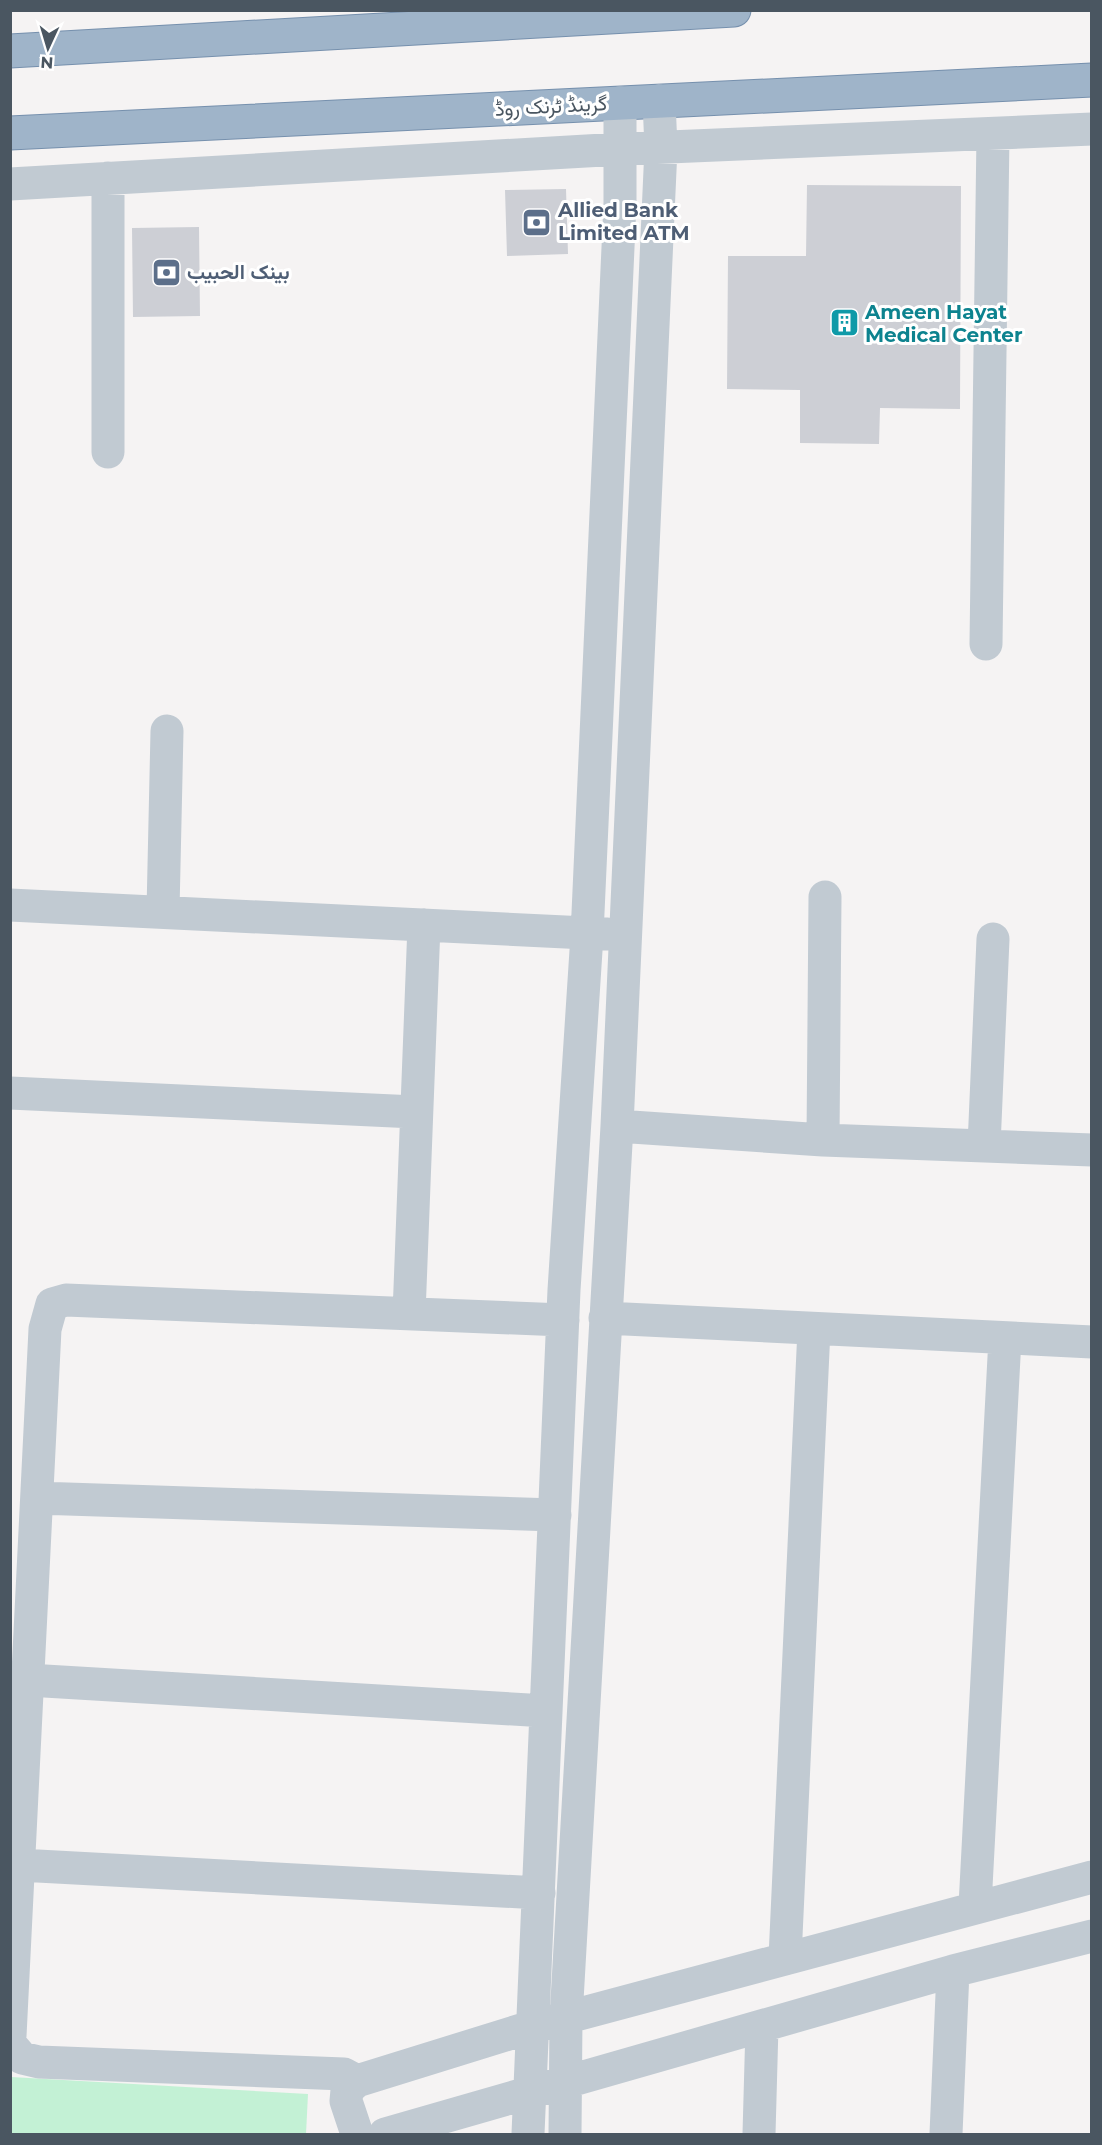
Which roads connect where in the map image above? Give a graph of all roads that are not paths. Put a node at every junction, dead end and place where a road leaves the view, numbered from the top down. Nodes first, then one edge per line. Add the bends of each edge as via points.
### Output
1 (734, 10) edge
2 (559, 15) edge
3 (10, 51) edge
4 (1092, 80) edge
5 (659, 101) junction
6 (620, 103) junction
7 (1092, 129) edge
8 (10, 133) edge
9 (993, 134) junction
10 (661, 148) junction
11 (621, 149) junction
12 (108, 178) junction
13 (10, 184) edge
14 (108, 452) dead end
15 (986, 644) dead end
16 (167, 731) dead end
17 (825, 897) dead end
18 (10, 905) edge
19 (163, 911) junction
20 (424, 926) junction
21 (624, 934) junction
22 (587, 935) junction
23 (993, 939) dead end
24 (10, 1093) edge
25 (416, 1112) junction
26 (617, 1126) junction
27 (823, 1140) junction
28 (984, 1146) junction
29 (1092, 1150) edge
30 (606, 1306) junction
31 (409, 1314) junction
32 (563, 1320) junction
33 (814, 1329) junction
34 (1005, 1338) junction
35 (1092, 1342) edge
36 (603, 1350) junction
37 (37, 1498) junction
38 (555, 1515) junction
39 (28, 1680) junction
40 (546, 1711) junction
41 (19, 1865) junction
42 (1092, 1877) edge
43 (538, 1893) junction
44 (975, 1906) junction
45 (1092, 1936) edge
46 (785, 1958) junction
47 (953, 1971) junction
48 (566, 2018) junction
49 (762, 2026) junction
50 (531, 2027) junction
51 (10, 2036) edge
52 (10, 2044) edge
53 (357, 2081) junction
54 (564, 2084) junction
55 (530, 2091) junction
56 (357, 2134) edge
57 (385, 2134) edge
58 (528, 2134) edge
59 (565, 2134) edge
60 (759, 2134) edge
61 (946, 2134) edge

1 - 2 highway
2 - 3 highway
4 - 5 highway, گرینڈ ٹرنک روڈ
5 - 6 highway, گرینڈ ٹرنک روڈ
5 - 10 street
6 - 8 highway, گرینڈ ٹرنک روڈ
6 - 11 street
7 - 9 street
9 - 10 street
9 - 15 street
10 - 11 street
10 - 21 street
11 - 12 street
11 - 22 street
12 - 13 street
12 - 14 street
16 - 19 street
17 - 27 street
18 - 19 street
19 - 20 street
20 - 22 street
20 - 25 street
21 - 22 street
21 - 26 street
22 - 32 street
23 - 28 street
24 - 25 street
25 - 31 street
26 - 27 street
26 - 30 street
27 - 28 street
28 - 29 street
30 - 32 street
30 - 33 street
30 - 36 street
31 - 32 street
31 - 37 street via 66,1300 52,1304 45,1329
32 - 36 street
32 - 38 street
33 - 34 street
33 - 46 street
34 - 35 street
34 - 44 street
36 - 48 street
37 - 38 street
37 - 39 street
38 - 40 street
39 - 40 street
39 - 41 street
40 - 43 street
41 - 43 street
41 - 51 street
42 - 44 street
43 - 50 street
44 - 46 street
45 - 47 street
46 - 48 street
47 - 49 street
47 - 61 street
48 - 50 street
48 - 54 street
49 - 54 street
49 - 60 street
50 - 53 street
50 - 55 street
52 - 53 street via 22,2058 39,2062 344,2074
53 - 56 street via 347,2090 346,2101
54 - 55 street
54 - 59 street
55 - 57 street
55 - 58 street

